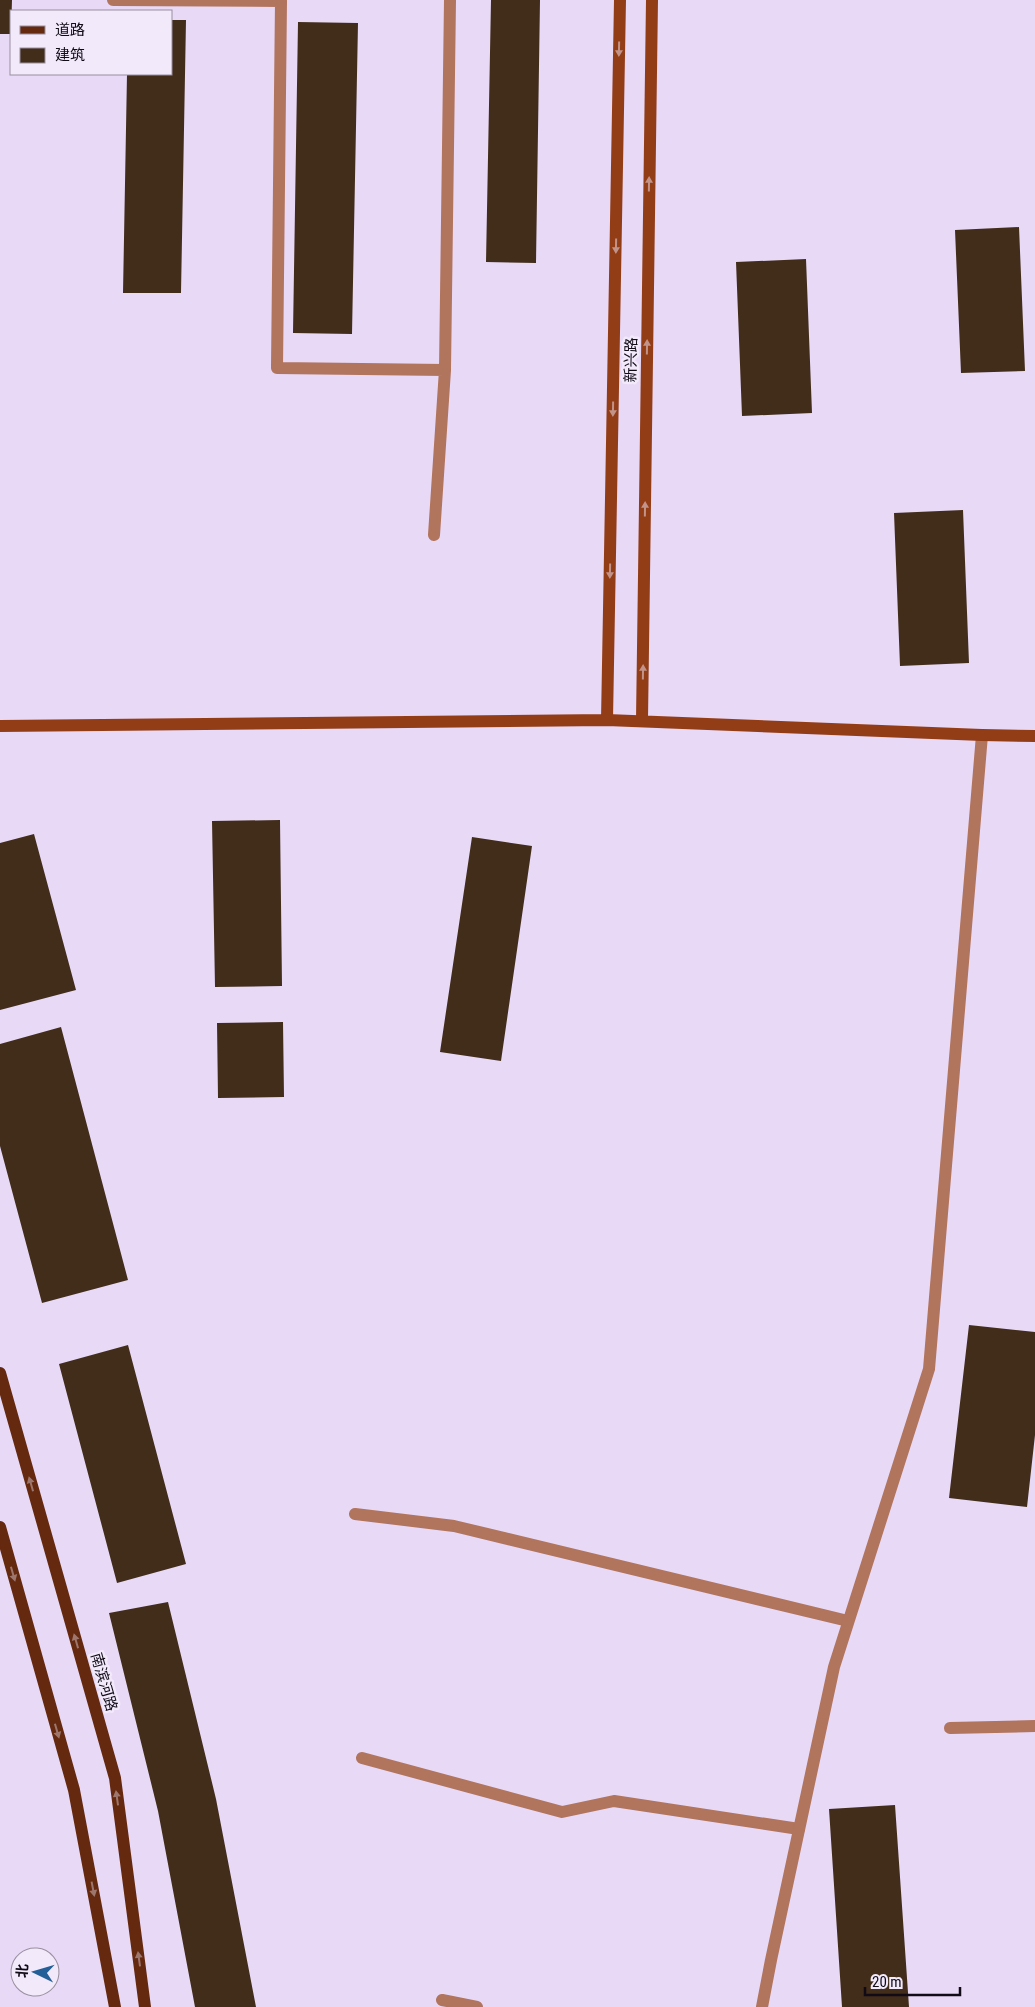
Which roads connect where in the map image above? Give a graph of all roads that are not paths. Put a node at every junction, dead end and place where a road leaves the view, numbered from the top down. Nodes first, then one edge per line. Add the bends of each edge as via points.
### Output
1 (113, 0) edge
2 (450, 0) edge
3 (620, 0) edge
4 (652, 0) edge
5 (445, 370) junction
6 (434, 535) dead end
7 (607, 720) junction
8 (642, 720) junction
9 (0, 726) edge
10 (982, 735) junction
11 (1035, 736) edge
12 (0, 1373) edge
13 (355, 1514) dead end
14 (0, 1527) edge
15 (848, 1621) junction
16 (1035, 1726) edge
17 (950, 1728) dead end
18 (362, 1758) dead end
19 (799, 1830) junction
20 (442, 2000) dead end
21 (115, 2007) edge
22 (145, 2007) edge
23 (477, 2007) edge
24 (762, 2007) edge

1 - 5 street via 280,1 277,368
2 - 5 street
3 -> 7 main road, 新兴路
8 -> 4 main road, 新兴路
5 - 6 street
7 - 8 main road
7 - 9 main road
8 - 10 main road
10 - 11 main road
10 - 15 street via 929,1369
22 -> 12 main road, 南滨河路 via 114,1778
13 - 15 street via 454,1526
14 -> 21 main road via 74,1790
15 - 19 street via 834,1667
16 - 17 street
18 - 19 street via 562,1812 614,1801
19 - 24 street
20 - 23 street

